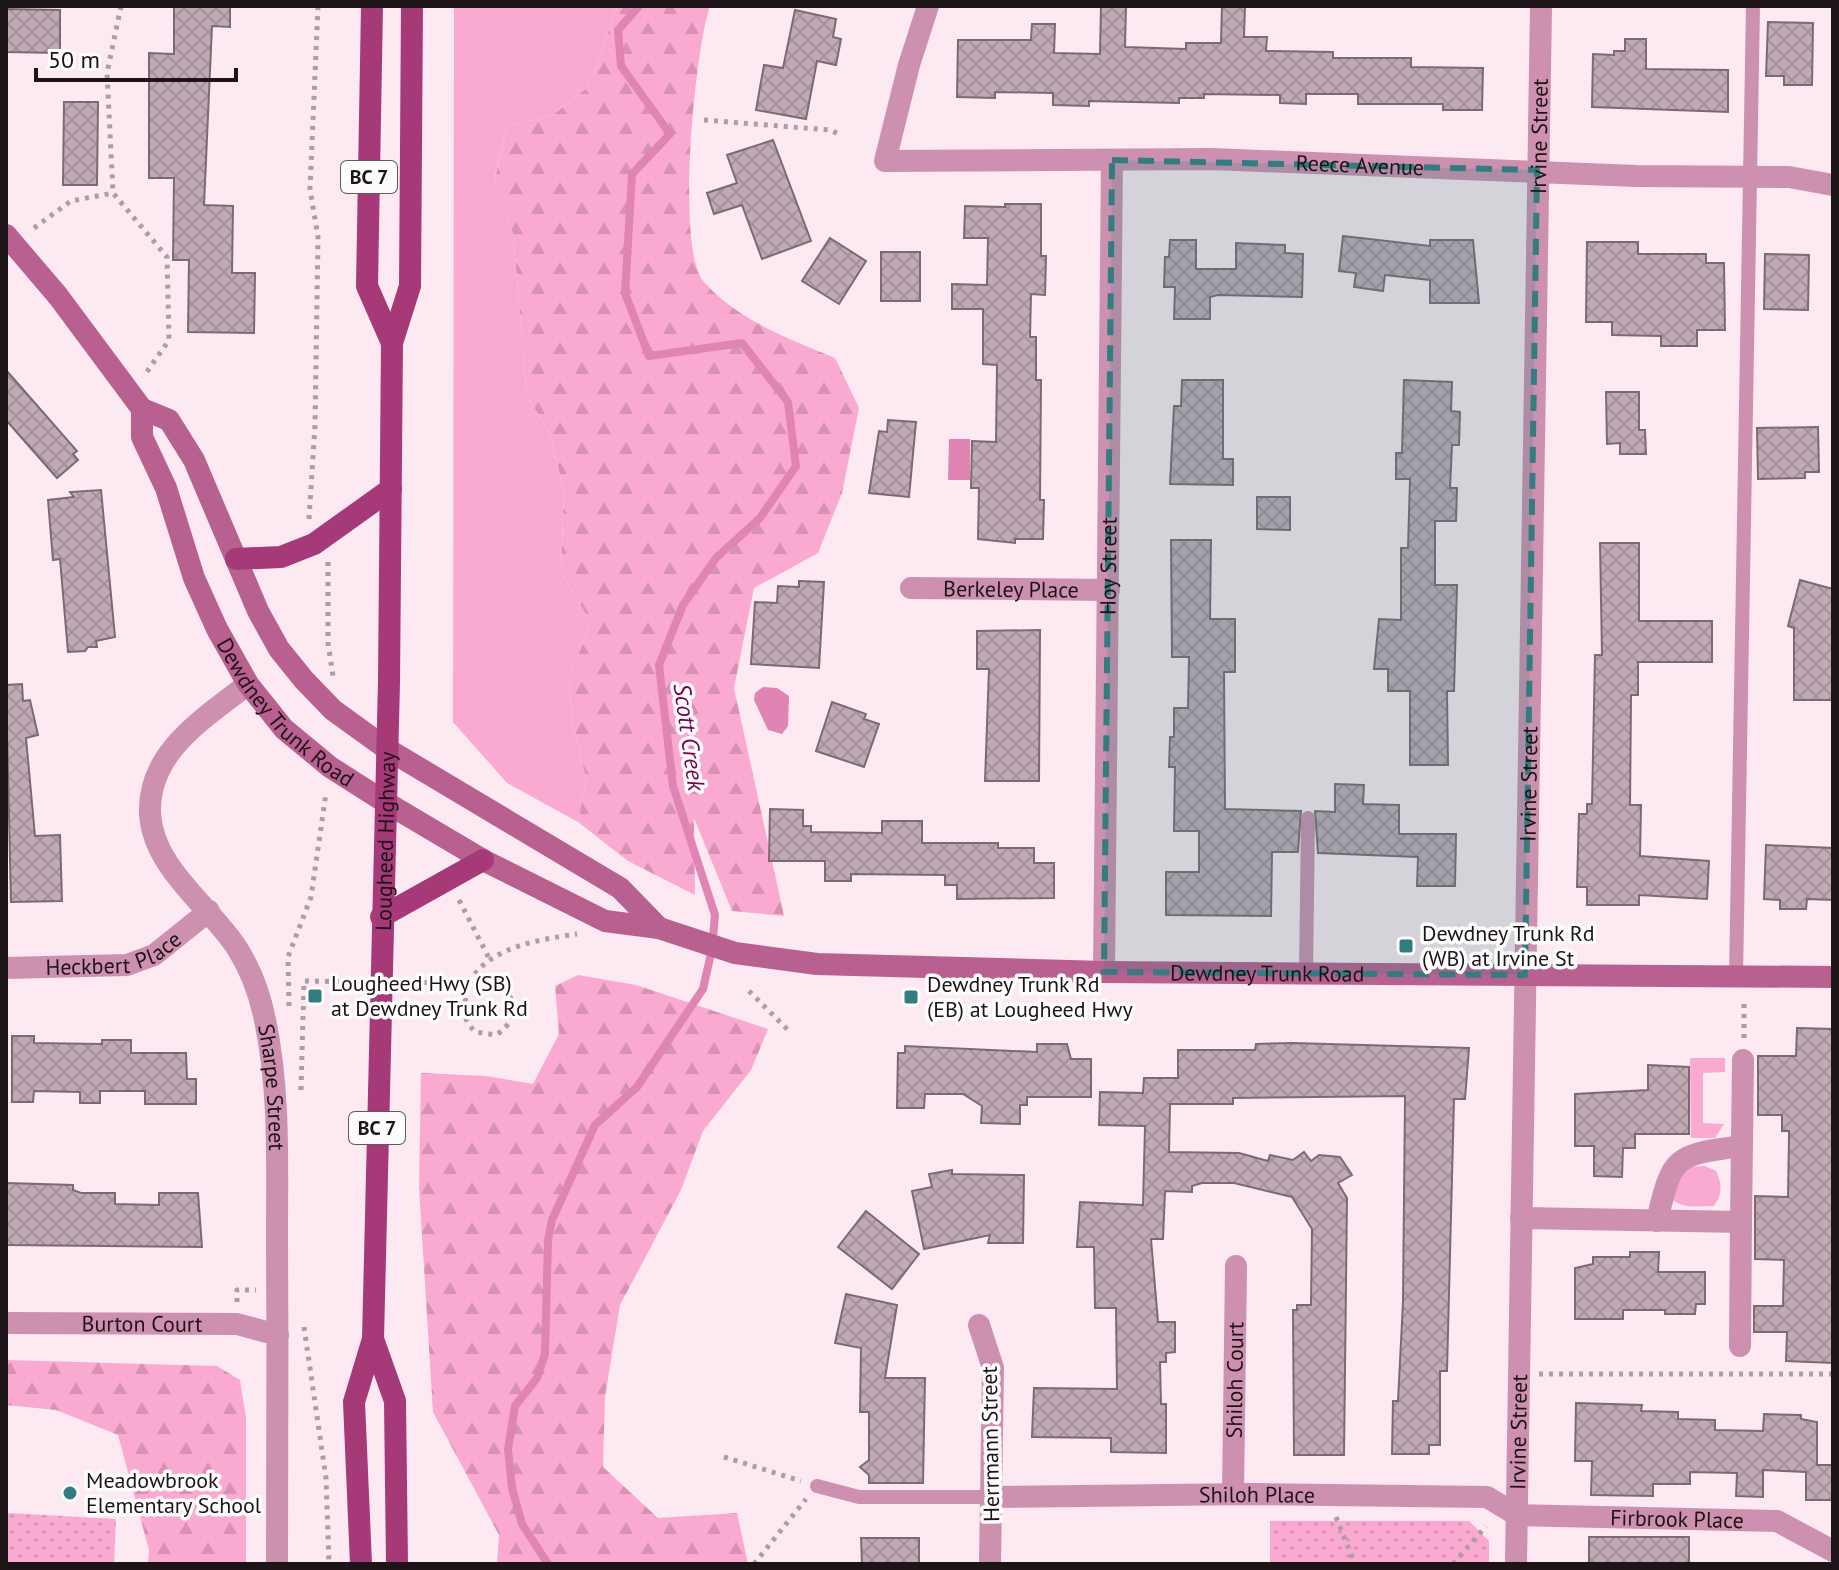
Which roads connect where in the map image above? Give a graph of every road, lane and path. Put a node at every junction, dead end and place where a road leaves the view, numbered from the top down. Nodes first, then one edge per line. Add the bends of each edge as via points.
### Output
1 (121, 6) edge
2 (318, 6) edge
3 (372, 6) edge
4 (412, 6) edge
5 (928, 6) edge
6 (1541, 6) edge
7 (1753, 6) edge
8 (704, 120) dead end
9 (841, 135) dead end
10 (1112, 160) junction
11 (1537, 170) junction
12 (1748, 176) junction
13 (1833, 185) edge
14 (113, 193) junction
15 (34, 228) dead end
16 (6, 235) edge
17 (392, 343) junction
18 (136, 402) junction
19 (391, 489) junction
20 (309, 528) dead end
21 (324, 555) dead end
22 (236, 559) junction
23 (911, 588) dead end
24 (1109, 590) junction
25 (248, 684) junction
26 (334, 686) dead end
27 (387, 749) junction
28 (328, 786) dead end
29 (385, 802) junction
30 (1308, 818) dead end
31 (483, 860) junction
32 (455, 892) dead end
33 (209, 911) junction
34 (381, 917) junction
35 (664, 929) junction
36 (584, 933) dead end
37 (490, 960) junction
38 (6, 968) edge
39 (1104, 972) junction
40 (1306, 973) junction
41 (1525, 975) junction
42 (1736, 977) junction
43 (1833, 977) edge
44 (749, 991) dead end
45 (1744, 1003) dead end
46 (289, 1010) dead end
47 (464, 1016) dead end
48 (788, 1030) dead end
49 (1743, 1060) joint
50 (1742, 1146) junction
51 (1521, 1218) junction
52 (1657, 1221) junction
53 (1741, 1222) junction
54 (1236, 1266) dead end
55 (303, 1318) dead end
56 (6, 1323) edge
57 (979, 1325) dead end
58 (278, 1335) junction
59 (373, 1339) junction
60 (1740, 1346) dead end
61 (1538, 1374) dead end
62 (1833, 1374) edge
63 (724, 1457) dead end
64 (817, 1486) junction
65 (1233, 1494) junction
66 (991, 1497) junction
67 (1517, 1515) junction
68 (1336, 1516) dead end
69 (1486, 1526) dead end
70 (1832, 1555) edge
71 (277, 1564) edge
72 (329, 1564) edge
73 (361, 1564) edge
74 (397, 1564) edge
75 (754, 1564) edge
76 (990, 1564) edge
77 (1355, 1564) edge
78 (1453, 1564) edge
79 (1516, 1564) edge

1 - 14 path via 107,73
2 - 20 path via 310,189 318,269
3 - 17 main road, Lougheed Highway / BC 7 via 367,286
4 - 17 main road, Lougheed Highway / BC 7 via 410,286
5 - 10 street, Reece Avenue via 885,161
6 - 11 street, Irvine Street
7 - 12 lane
8 - 9 path
10 - 11 street, Reece Avenue
10 - 24 street, Hoy Street
11 - 12 street, Reece Avenue
11 - 41 street, Irvine Street
12 - 13 street, Reece Avenue
12 - 42 lane
14 - 15 path via 71,201
14 - 18 path via 167,257 169,340
16 - 18 main road, Dewdney Trunk Road
17 - 19 main road, Lougheed Highway / BC 7
18 - 22 main road, Dewdney Trunk Road via 169,420 194,460
18 - 25 main road, Dewdney Trunk Road via 142,437 166,488 194,578
19 - 22 main road via 314,544 281,557
19 - 27 main road, Lougheed Highway / BC 7
21 - 26 path via 329,564 328,643
22 - 27 main road, Dewdney Trunk Road via 258,611 295,670 333,710
23 - 24 street, Berkeley Place
24 - 39 street, Hoy Street
25 - 29 main road, Dewdney Trunk Road via 284,729
25 - 33 street, Sharpe Street via 186,732 151,789 150,816 167,862
27 - 29 main road, Lougheed Highway / BC 7
27 - 35 main road, Dewdney Trunk Road via 620,888
28 - 46 path via 311,897 288,957
29 - 31 main road, Dewdney Trunk Road
29 - 34 main road, Lougheed Highway / BC 7
30 - 40 lane
31 - 34 main road
31 - 35 main road, Dewdney Trunk Road via 605,921
32 - 37 path
33 - 38 street, Heckbert Place via 154,955 127,965
33 - 58 street, Sharpe Street via 248,968 265,1020 277,1142
34 - 59 main road, Lougheed Highway / BC 7
35 - 39 main road, Dewdney Trunk Road via 758,958 817,964
36 - 37 path via 517,946
37 - 47 path via 474,975
39 - 40 main road, Dewdney Trunk Road
40 - 41 main road, Dewdney Trunk Road
41 - 42 main road, Dewdney Trunk Road
41 - 51 street, Irvine Street
42 - 43 main road, Dewdney Trunk Road
44 - 48 path
45 - 49 path
49 - 50 street
50 - 52 street via 1691,1153 1669,1172
50 - 53 street
51 - 52 street
51 - 67 street, Irvine Street
52 - 53 street
53 - 60 street
54 - 65 street, Shiloh Court
55 - 72 path via 326,1478
56 - 58 street, Burton Court via 237,1324
57 - 66 street, Herrmann Street via 993,1368
58 - 71 street, Sharpe Street
59 - 73 main road, Lougheed Highway / BC 7 via 354,1402
59 - 74 main road, Lougheed Highway / BC 7 via 395,1401
61 - 62 path
63 - 64 path
64 - 66 lane via 859,1497
64 - 75 path
65 - 66 street, Shiloh Place
65 - 67 street, Shiloh Place via 1487,1497
66 - 76 street, Herrmann Street
67 - 70 street, Firbrook Place via 1777,1521
67 - 79 street, Irvine Street
68 - 77 path
69 - 78 path

